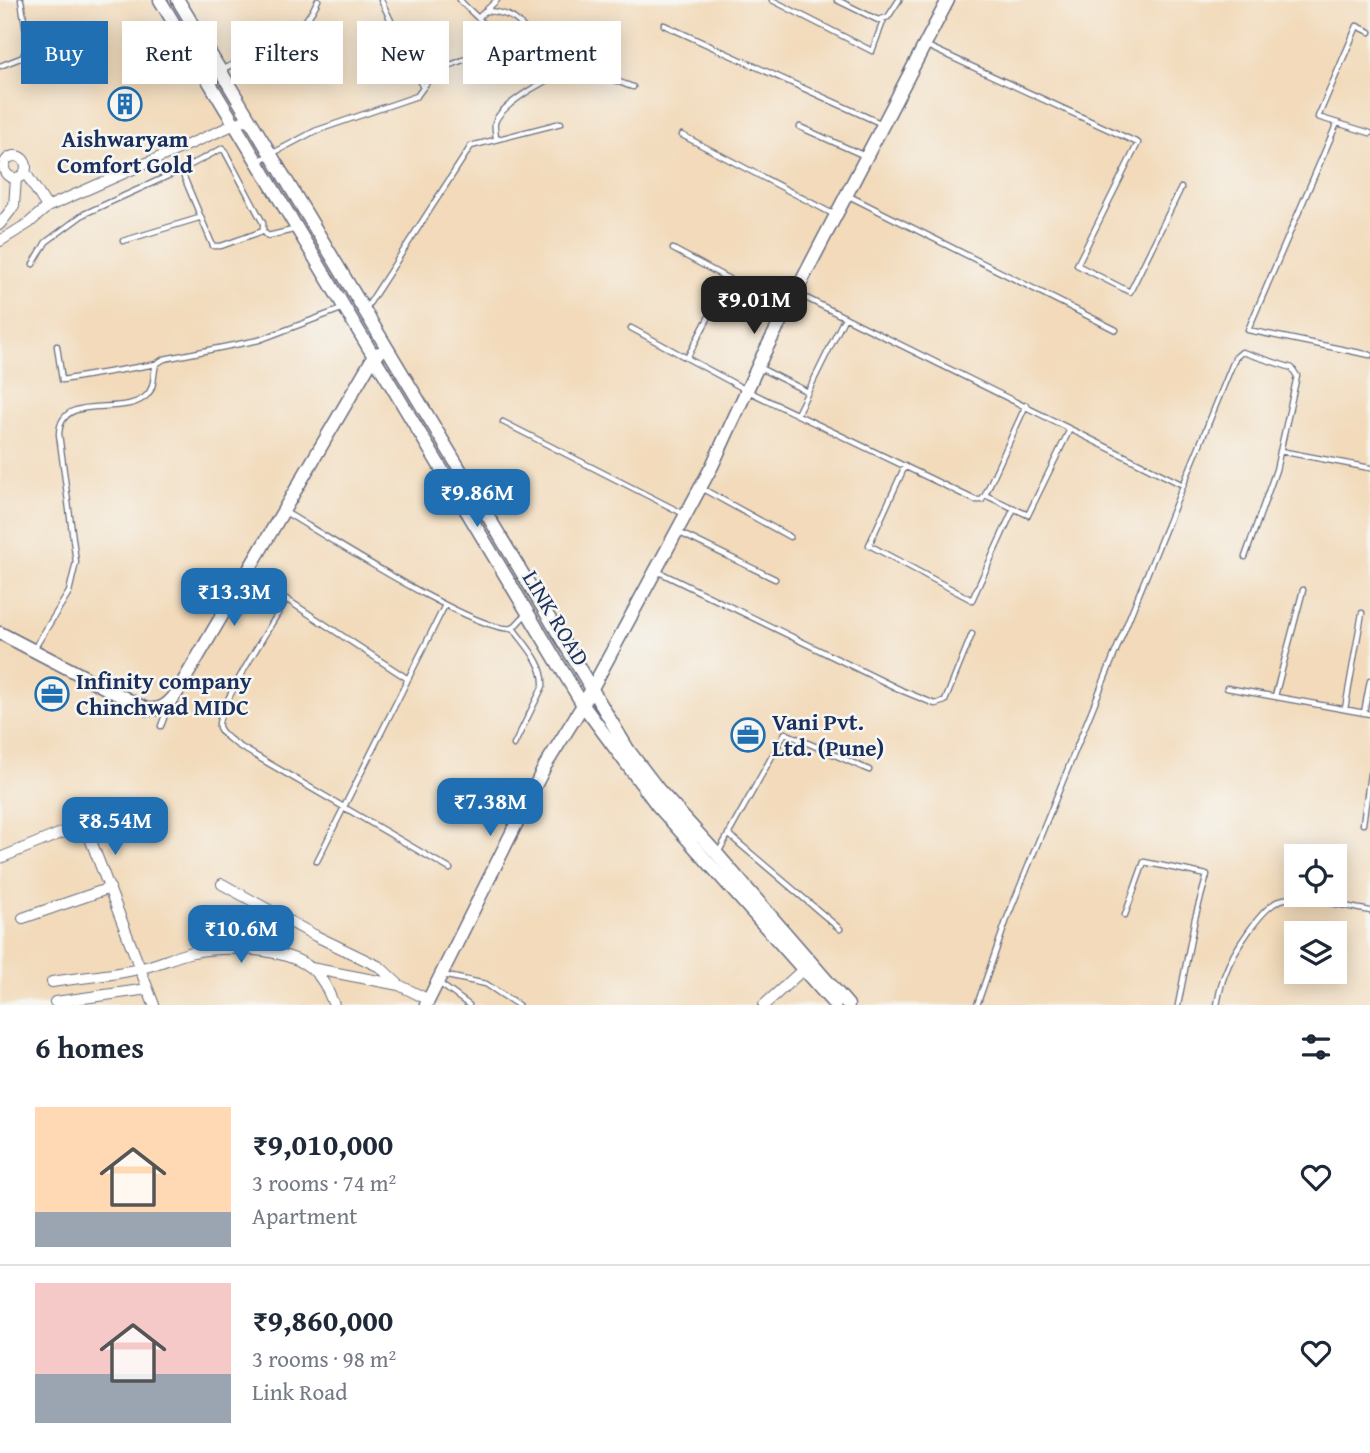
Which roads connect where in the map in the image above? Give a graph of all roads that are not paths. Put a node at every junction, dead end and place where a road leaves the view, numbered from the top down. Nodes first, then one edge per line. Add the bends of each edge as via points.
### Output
1 (21, 0) edge
2 (160, 0) edge
3 (178, 0) edge
4 (318, 0) edge
5 (381, 0) edge
6 (460, 0) edge
7 (497, 0) edge
8 (772, 0) edge
9 (837, 0) edge
10 (899, 0) edge
11 (948, 0) edge
12 (486, 11) junction
13 (480, 16) junction
14 (884, 19) junction
15 (516, 21) edge
16 (664, 25) dead end
17 (1370, 32) edge
18 (925, 44) junction
19 (0, 66) edge
20 (220, 70) junction
21 (621, 83) edge
22 (539, 84) edge
23 (633, 87) dead end
24 (423, 89) junction
25 (249, 118) junction
26 (561, 123) dead end
27 (1337, 123) junction
28 (235, 124) junction
29 (883, 124) junction
30 (800, 127) dead end
31 (1370, 133) edge
32 (682, 135) dead end
33 (496, 139) junction
34 (271, 154) junction
35 (866, 157) junction
36 (257, 162) junction
37 (2, 166) edge
38 (181, 170) junction
39 (21, 175) junction
40 (1181, 188) dead end
41 (846, 194) junction
42 (47, 207) junction
43 (835, 215) junction
44 (199, 218) junction
45 (0, 225) edge
46 (298, 229) junction
47 (263, 232) junction
48 (123, 241) dead end
49 (0, 242) edge
50 (673, 249) dead end
51 (33, 264) dead end
52 (796, 292) junction
53 (345, 308) junction
54 (365, 310) junction
55 (845, 317) junction
56 (631, 328) dead end
57 (1116, 330) dead end
58 (57, 346) dead end
59 (387, 348) junction
60 (1370, 355) edge
61 (374, 356) junction
62 (687, 358) junction
63 (156, 364) junction
64 (758, 367) junction
65 (748, 391) junction
66 (808, 392) junction
67 (1026, 405) junction
68 (797, 414) junction
69 (503, 422) dead end
70 (1070, 429) junction
71 (1280, 451) junction
72 (905, 466) junction
73 (1370, 468) edge
74 (1183, 485) junction
75 (700, 488) junction
76 (985, 495) junction
77 (1014, 508) junction
78 (284, 511) junction
79 (685, 514) junction
80 (677, 531) junction
81 (790, 537) dead end
82 (1245, 557) dead end
83 (656, 571) junction
84 (247, 574) junction
85 (775, 579) dead end
86 (1303, 590) dead end
87 (286, 600) junction
88 (445, 605) junction
89 (527, 612) junction
90 (1362, 612) dead end
91 (513, 628) junction
92 (0, 633) edge
93 (972, 634) dead end
94 (34, 650) junction
95 (408, 679) junction
96 (1370, 681) edge
97 (1227, 688) dead end
98 (592, 689) junction
99 (1275, 696) junction
100 (169, 703) junction
101 (583, 705) junction
102 (1345, 709) junction
103 (1364, 713) junction
104 (1370, 714) edge
105 (161, 726) dead end
106 (514, 745) dead end
107 (869, 770) dead end
108 (1370, 774) edge
109 (344, 807) junction
110 (108, 811) dead end
111 (1363, 824) dead end
112 (82, 829) junction
113 (728, 834) junction
114 (717, 854) junction
115 (0, 858) edge
116 (317, 860) dead end
117 (450, 869) dead end
118 (222, 884) dead end
119 (110, 888) junction
120 (1370, 911) edge
121 (1125, 915) dead end
122 (23, 918) dead end
123 (840, 929) dead end
124 (808, 965) junction
125 (310, 967) junction
126 (141, 969) junction
127 (439, 978) junction
128 (52, 982) dead end
129 (398, 985) junction
130 (148, 989) junction
131 (55, 1002) dead end
132 (427, 1002) edge
133 (154, 1005) edge
134 (334, 1005) edge
135 (469, 1005) edge
136 (519, 1005) edge
137 (764, 1005) edge
138 (835, 1005) edge
139 (848, 1005) edge
140 (977, 1005) edge
141 (1178, 1005) edge
142 (1217, 1005) edge

1 - 19 lane via 23,57
2 - 28 street, LINK ROAD
3 - 20 street, LINK ROAD
4 - 20 lane via 293,34
5 - 24 lane
6 - 13 lane
7 - 12 lane
8 - 14 lane via 872,51
9 - 14 lane
10 - 14 lane
11 - 18 street
12 - 13 lane
12 - 15 lane via 502,12
13 - 24 lane via 488,32 485,51 446,68
16 - 29 lane
17 - 27 lane via 1357,26 1318,117
18 - 29 street
18 - 40 lane via 1138,143 1077,265 1130,292
20 - 25 street, LINK ROAD
21 - 23 lane
22 - 33 lane via 499,115
24 - 34 lane via 417,96 315,131
25 - 28 street
25 - 34 street, LINK ROAD
26 - 33 lane
27 - 31 lane
27 - 60 lane via 1248,330
28 - 36 street, LINK ROAD
28 - 42 street
29 - 35 street
30 - 35 lane
32 - 43 lane
33 - 54 lane via 468,150
34 - 36 lane
34 - 54 street, LINK ROAD
35 - 41 street
36 - 46 street, LINK ROAD
37 - 39 street via 9,176
37 - 39 street via 10,158 20,157 26,165
38 - 44 lane
38 - 47 lane via 223,148 263,223
38 - 51 lane via 84,214 46,242
39 - 42 street
39 - 45 street via 14,206
41 - 43 street
41 - 57 lane
42 - 49 street
43 - 52 street
44 - 47 lane via 209,243 216,247
44 - 48 lane
46 - 47 lane via 268,236
46 - 53 street, LINK ROAD
50 - 62 lane via 729,279
52 - 55 lane
52 - 64 street
53 - 61 street, LINK ROAD
53 - 63 lane via 259,340 174,355
54 - 59 street, LINK ROAD
55 - 66 lane
55 - 67 lane
56 - 62 lane
58 - 63 lane via 62,380
59 - 61 street
59 - 98 street, LINK ROAD
61 - 78 street
61 - 89 street, LINK ROAD
62 - 65 lane
63 - 94 lane via 153,388 139,402 75,410 59,421 76,562 69,592
64 - 65 street
64 - 66 lane
65 - 68 lane
65 - 75 street
66 - 68 lane
67 - 70 lane
67 - 76 lane
68 - 72 lane
69 - 79 lane
70 - 74 lane
70 - 77 lane via 1028,515
71 - 73 lane
71 - 74 lane via 1295,370 1242,352 1235,358
71 - 82 lane
72 - 76 lane via 975,500
72 - 77 lane via 869,545 972,600
74 - 140 lane via 1008,915
75 - 79 street
75 - 81 lane
76 - 77 lane
78 - 84 street
78 - 88 lane
79 - 80 street
80 - 83 street
80 - 85 lane
83 - 93 lane via 935,704 945,701
83 - 98 street
84 - 87 lane
84 - 100 street
86 - 99 lane
87 - 95 lane
87 - 109 lane via 228,698 219,725 239,746
88 - 91 lane via 491,626
88 - 95 lane
89 - 91 lane
89 - 101 street, LINK ROAD
90 - 102 lane
91 - 106 lane via 541,668 544,681
92 - 94 street
94 - 100 street via 146,709
95 - 109 lane
96 - 103 lane
97 - 99 lane
98 - 101 street
98 - 114 street, LINK ROAD via 629,751
99 - 102 lane
100 - 105 lane
101 - 124 street, LINK ROAD via 657,805
101 - 127 street via 545,766
102 - 103 lane
103 - 104 lane
107 - 113 lane via 785,733
108 - 111 lane
109 - 116 lane
109 - 117 lane
110 - 112 lane
112 - 115 street via 71,829
112 - 119 street via 94,845
113 - 114 lane
113 - 123 lane
114 - 124 street, LINK ROAD
118 - 129 street via 380,967
119 - 122 street
119 - 126 street
120 - 142 lane via 1297,899 1277,901 1235,952
121 - 141 lane via 1144,862 1207,875
124 - 137 street
124 - 138 street, LINK ROAD
124 - 139 street, LINK ROAD
125 - 126 street via 276,954 216,949
125 - 129 street
125 - 134 street
126 - 128 street
126 - 130 street
127 - 132 street
127 - 135 lane
127 - 136 lane via 486,984
129 - 132 street
130 - 131 street
130 - 133 street

